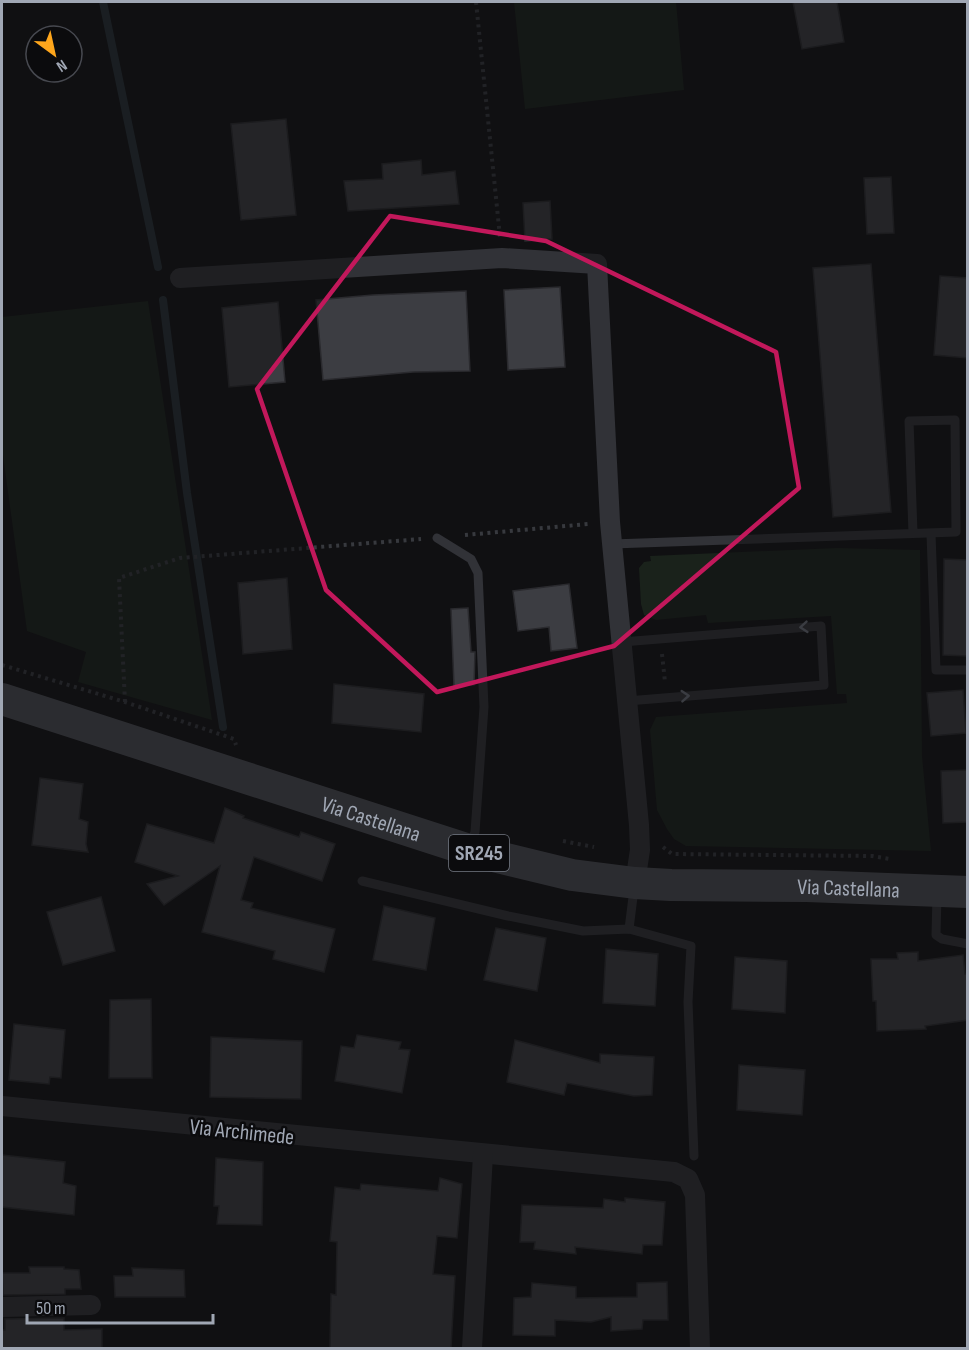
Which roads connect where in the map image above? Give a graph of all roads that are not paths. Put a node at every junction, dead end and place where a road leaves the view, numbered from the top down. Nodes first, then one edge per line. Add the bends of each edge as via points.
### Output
1 (180, 278) dead end
2 (913, 533) junction
3 (931, 534) junction
4 (437, 538) road end
5 (612, 544) junction
6 (622, 642) junction
7 (968, 670) edge
8 (2, 699) edge
9 (627, 701) junction
10 (469, 850) junction
11 (362, 881) dead end
12 (635, 884) junction
13 (953, 891) edge
14 (629, 928) junction
15 (968, 944) edge
16 (2, 1106) edge
17 (483, 1155) junction
18 (694, 1155) dead end
19 (91, 1305) dead end
20 (2, 1307) edge
21 (472, 1348) edge
22 (700, 1348) edge

1 - 5 street via 502,258 597,264
2 - 3 lane
2 - 3 lane via 909,421 955,420 956,532
2 - 5 lane
3 - 7 lane via 936,670
4 - 10 lane via 471,559 478,573 484,707 475,832
5 - 6 street
6 - 9 street
9 -> 6 lane via 824,685 821,626
8 - 10 main road, Via Castellana / SR245
9 - 12 street via 640,842
10 - 12 main road, Via Castellana / SR245 via 572,875
11 - 14 lane via 583,931
12 - 13 main road, Via Castellana / SR245
12 - 14 lane
13 - 15 lane via 936,935
14 - 18 lane via 691,946 688,1002
16 - 17 street, Via Archimede
17 - 21 street
17 - 22 street, Via Archimede via 674,1172 688,1179 695,1195
19 - 20 street

